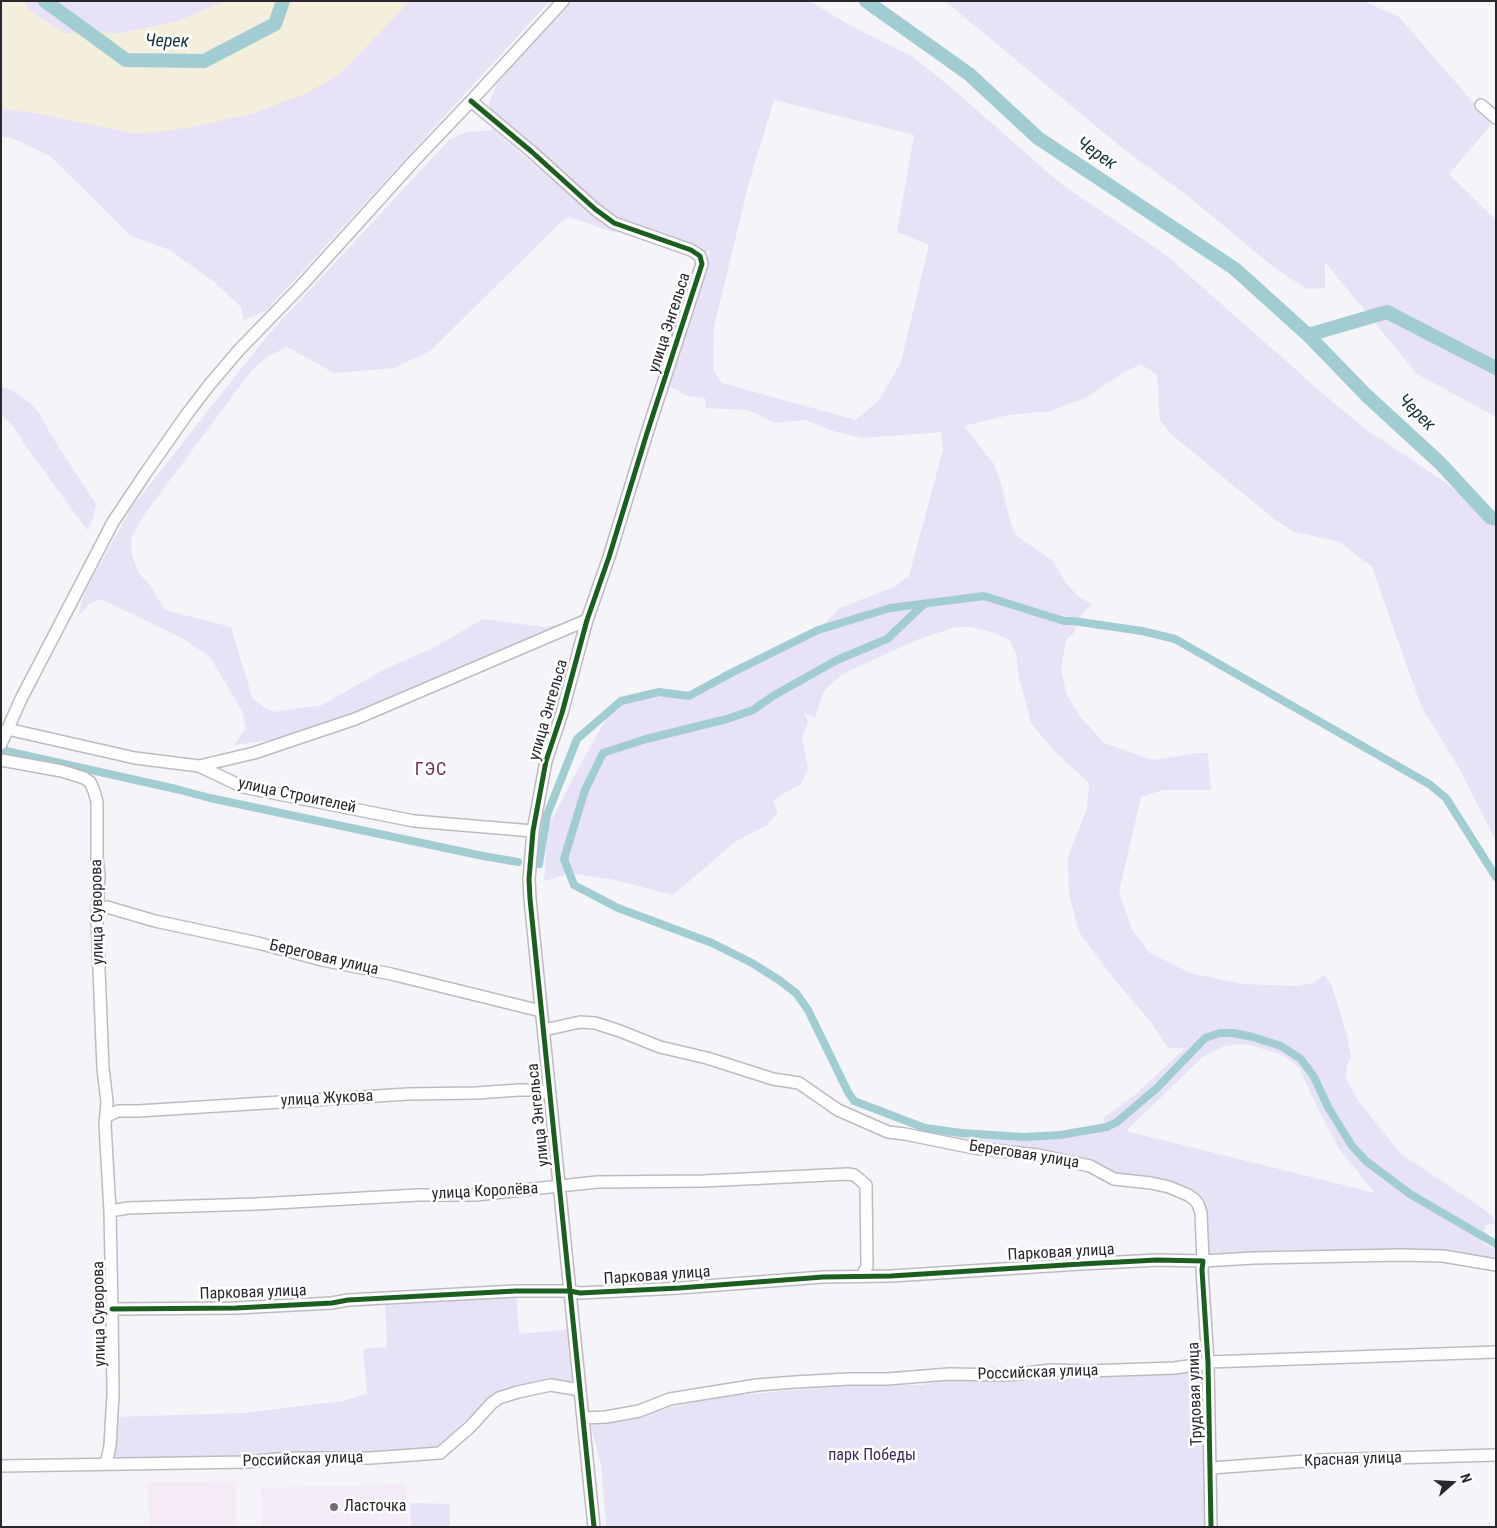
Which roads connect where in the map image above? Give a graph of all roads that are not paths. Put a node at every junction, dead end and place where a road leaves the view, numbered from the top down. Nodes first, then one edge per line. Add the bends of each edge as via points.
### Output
1 (563, 1) edge
2 (471, 101) junction
3 (1481, 105) dead end
4 (1496, 118) edge
5 (587, 620) junction
6 (7, 729) junction
7 (1, 744) edge
8 (1, 760) edge
9 (199, 766) junction
10 (533, 832) junction
11 (102, 909) junction
12 (541, 1011) junction
13 (544, 1030) junction
14 (549, 1093) junction
15 (107, 1116) junction
16 (559, 1187) junction
17 (110, 1210) junction
18 (1203, 1260) junction
19 (1496, 1265) edge
20 (864, 1271) junction
21 (570, 1291) junction
22 (112, 1309) junction
23 (1496, 1352) edge
24 (1208, 1362) junction
25 (580, 1390) junction
26 (583, 1418) junction
27 (1496, 1455) edge
28 (106, 1464) junction
29 (1, 1466) edge
30 (1211, 1468) junction
31 (594, 1527) edge
32 (1212, 1527) edge

1 - 2 street
2 - 5 street, улица Энгельса via 614,223 691,250 700,256 702,264
2 - 6 street via 240,350 187,414 113,522
3 - 4 street
5 - 9 street via 355,719 254,753
5 - 10 street, улица Энгельса via 546,761
6 - 7 street
6 - 9 street, улица Строителей via 135,758
8 - 11 street, улица Суворова via 62,772 90,782 97,802
9 - 10 street, улица Строителей via 243,787 414,821
10 - 12 street, улица Энгельса via 529,879
11 - 12 street, Береговая улица via 258,942
11 - 15 street, улица Суворова via 103,1068
12 - 13 street, улица Энгельса
13 - 14 street, улица Энгельса
13 - 18 street, Береговая улица via 580,1022 594,1023 660,1047 773,1079 799,1083 838,1110 888,1132 974,1148 1038,1155 1090,1166 1114,1179 1169,1187 1198,1204
14 - 15 street, улица Жукова via 520,1090 408,1094 118,1111
14 - 16 street, улица Энгельса
15 - 17 street, улица Суворова
16 - 17 street, улица Королёва via 476,1195
16 - 20 street, улица Королёва via 597,1182 854,1175 866,1186
16 - 21 street, улица Энгельса
17 - 22 street, улица Суворова
18 - 19 street via 1400,1255 1443,1256
18 - 20 street, Парковая улица via 876,1276
18 - 24 street, Трудовая улица
20 - 21 street, Парковая улица via 680,1288
21 - 22 street, Парковая улица via 516,1291 236,1308
21 - 25 street, улица Энгельса
22 - 28 street, улица Суворова via 113,1395
23 - 24 street, Российская улица
24 - 26 street, Российская улица via 1174,1368 1051,1370 1010,1375 949,1374 757,1385 670,1399 606,1417
24 - 30 street, Трудовая улица
25 - 26 street, улица Энгельса
25 - 28 street, Российская улица via 552,1385 499,1398 440,1453 370,1458
26 - 31 street, улица Энгельса
27 - 30 street, Красная улица via 1320,1460
28 - 29 street, Российская улица
30 - 32 street, Трудовая улица

